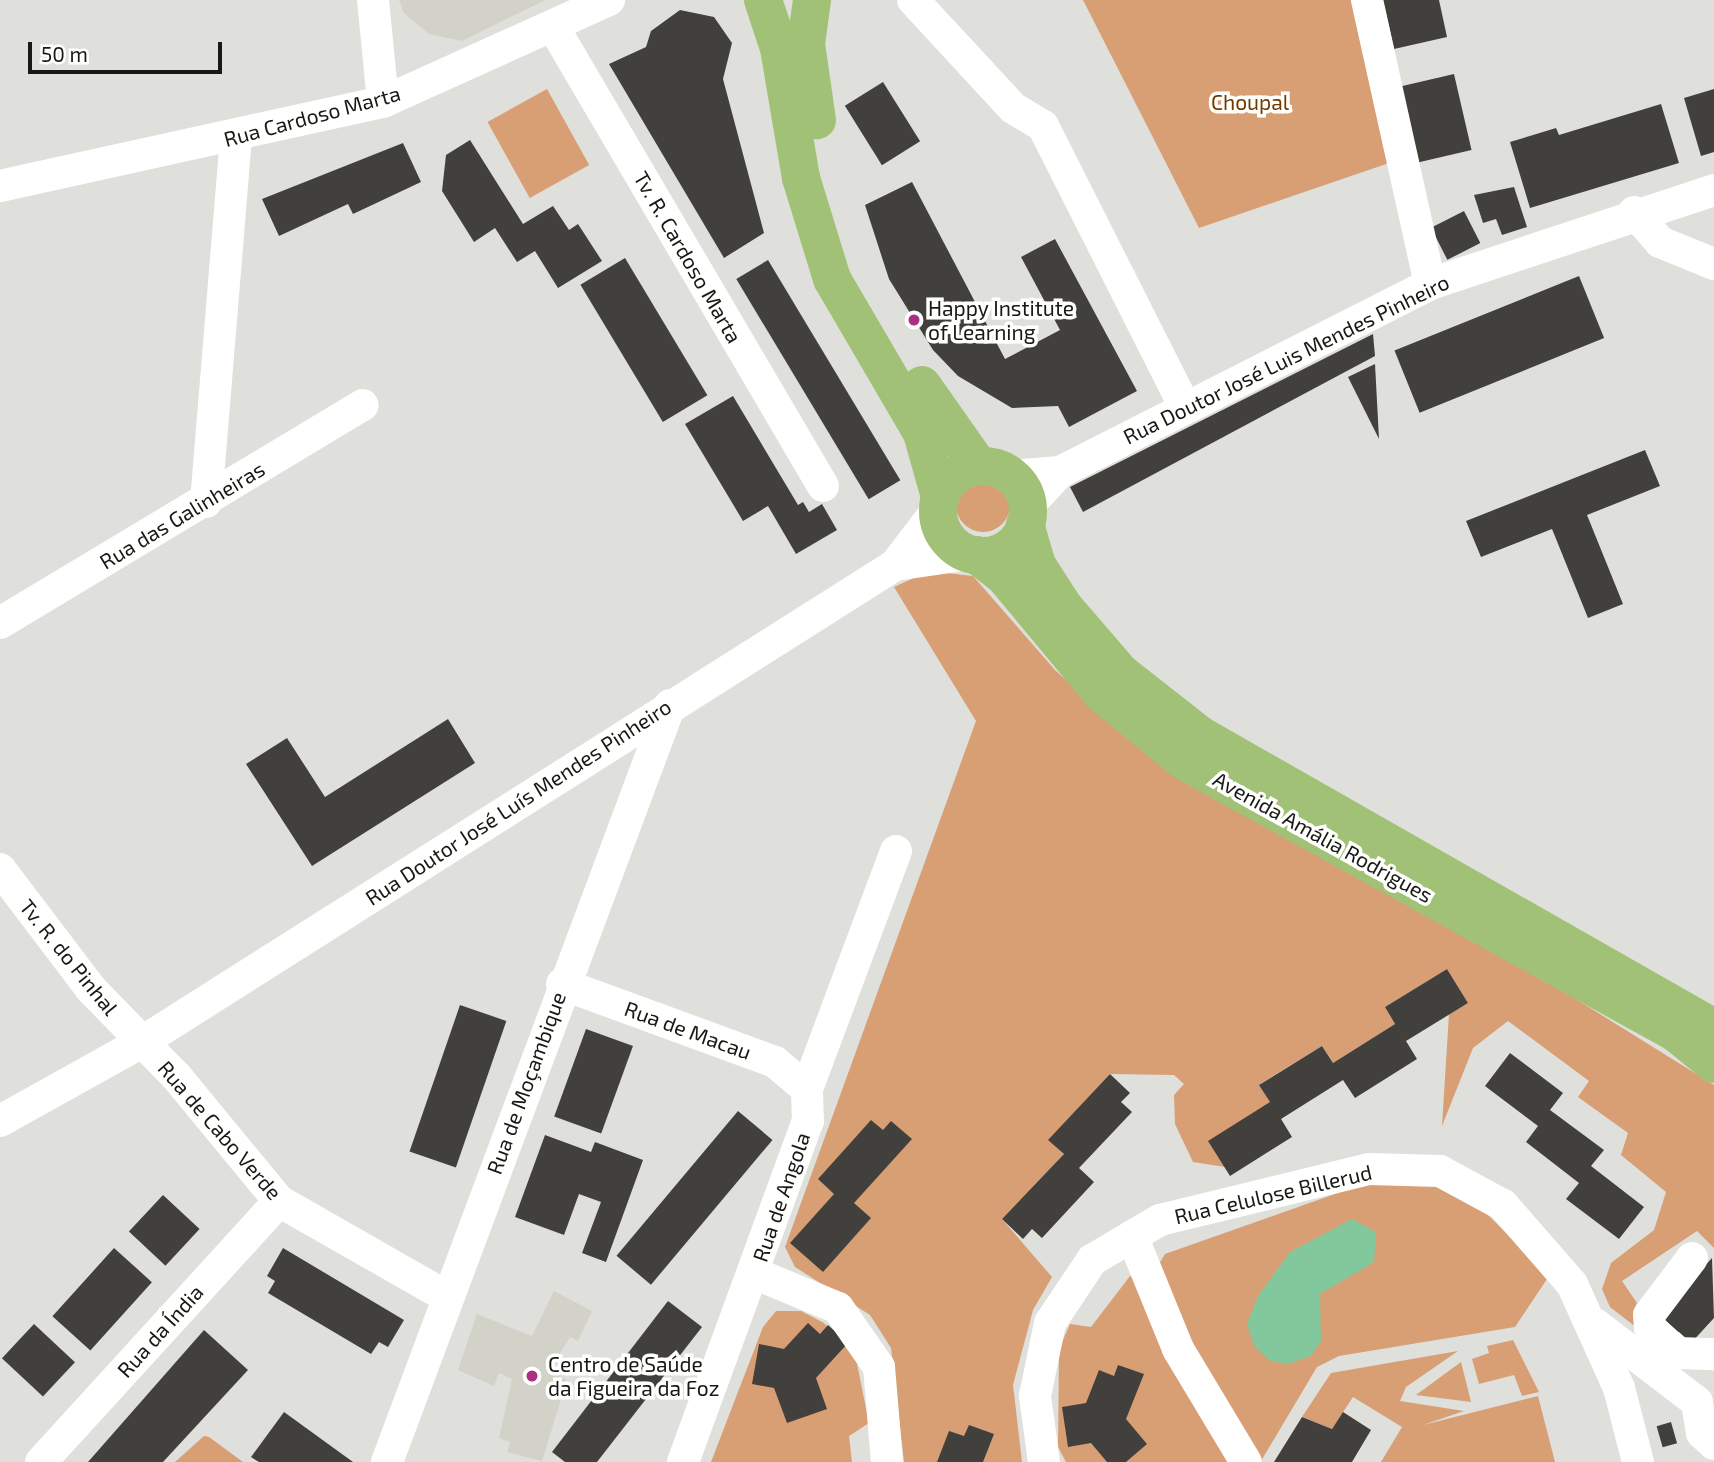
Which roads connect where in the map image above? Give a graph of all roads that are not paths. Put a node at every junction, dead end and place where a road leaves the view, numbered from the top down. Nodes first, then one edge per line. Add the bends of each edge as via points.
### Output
1 (373, 0) edge
2 (608, 0) edge
3 (763, 0) edge
4 (811, 0) edge
5 (912, 0) edge
6 (1367, 0) edge
7 (554, 28) junction
8 (383, 102) junction
9 (236, 137) junction
10 (0, 186) edge
11 (1714, 190) edge
12 (1634, 212) junction
13 (1714, 264) edge
14 (1430, 284) junction
15 (363, 405) dead end
16 (1185, 407) junction
17 (822, 486) dead end
18 (1011, 493) junction
19 (206, 502) junction
20 (939, 503) junction
21 (978, 555) junction
22 (895, 565) junction
23 (0, 623) edge
24 (670, 705) junction
25 (897, 851) dead end
26 (0, 869) edge
27 (11, 907) edge
28 (562, 984) junction
29 (1714, 1028) edge
30 (142, 1042) junction
31 (1714, 1064) edge
32 (807, 1089) junction
33 (3, 1109) edge
34 (279, 1201) junction
35 (1132, 1236) junction
36 (1692, 1258) dead end
37 (754, 1273) junction
38 (447, 1297) junction
39 (1591, 1320) junction
40 (1714, 1354) edge
41 (1706, 1392) edge
42 (1714, 1444) edge
43 (41, 1462) edge
44 (387, 1462) edge
45 (683, 1462) edge
46 (887, 1462) edge
47 (1044, 1462) edge
48 (1246, 1462) edge
49 (1638, 1462) edge

1 - 8 street
2 - 7 street, Rua Cardoso Marta
3 - 20 main road via 779,48 802,178 832,279 922,433
4 - 18 main road via 806,44 824,168 856,267 943,422
5 - 16 street via 1013,108 1043,125
6 - 14 street
7 - 8 street, Rua Cardoso Marta
7 - 17 street, Tv. R. Cardoso Marta
8 - 9 street, Rua Cardoso Marta
9 - 10 street, Rua Cardoso Marta
9 - 19 street
11 - 12 street, Rua Doutor José Luis Mendes Pinheiro
12 - 13 street via 1660,242
12 - 14 street, Rua Doutor José Luis Mendes Pinheiro
14 - 16 street, Rua Doutor José Luis Mendes Pinheiro
15 - 19 street, Rua das Galinheiras
16 - 18 street, Rua Doutor José Luis Mendes Pinheiro
18 - 20 main road via 955,475
18 - 21 main road via 1012,545
18 - 29 main road, Avenida Amália Rodrigues via 1037,565 1064,607 1121,673 1200,735
19 - 23 street, Rua das Galinheiras
20 - 21 main road via 946,537
20 - 22 street, Rua Doutor José Luís Mendes Pinheiro
21 - 22 street, Rua Doutor José Luís Mendes Pinheiro
21 - 31 main road, Avenida Amália Rodrigues via 1004,576 1101,693 1184,761 1676,1033
22 - 24 street, Rua Doutor José Luís Mendes Pinheiro
24 - 28 street, Rua de Moçambique
24 - 30 street, Rua Doutor José Luís Mendes Pinheiro
25 - 32 street, Rua de Angola
26 - 27 street, Tv. R. do Pinhal
27 - 30 street, Tv. R. do Pinhal
28 - 32 street, Rua de Macau via 775,1062
28 - 38 street, Rua de Moçambique
30 - 33 street, Rua Doutor José Luís Mendes Pinheiro
30 - 34 street, Rua de Cabo Verde
32 - 37 street, Rua de Angola via 808,1121
34 - 38 street, Rua de Cabo Verde
34 - 43 street, Rua da Índia
35 - 39 street, Rua Celulose Billerud via 1160,1220 1369,1169 1440,1171 1503,1205 1572,1284
35 - 47 street, Rua Celulose Billerud via 1092,1261 1049,1323 1035,1396
35 - 48 street via 1178,1349
36 - 40 street via 1649,1315 1650,1328 1678,1353
37 - 45 street, Rua de Angola
37 - 46 street via 838,1308 879,1367
38 - 44 street, Rua de Moçambique
39 - 41 street
39 - 49 street, Rua Celulose Billerud via 1619,1388
41 - 42 street via 1702,1433

